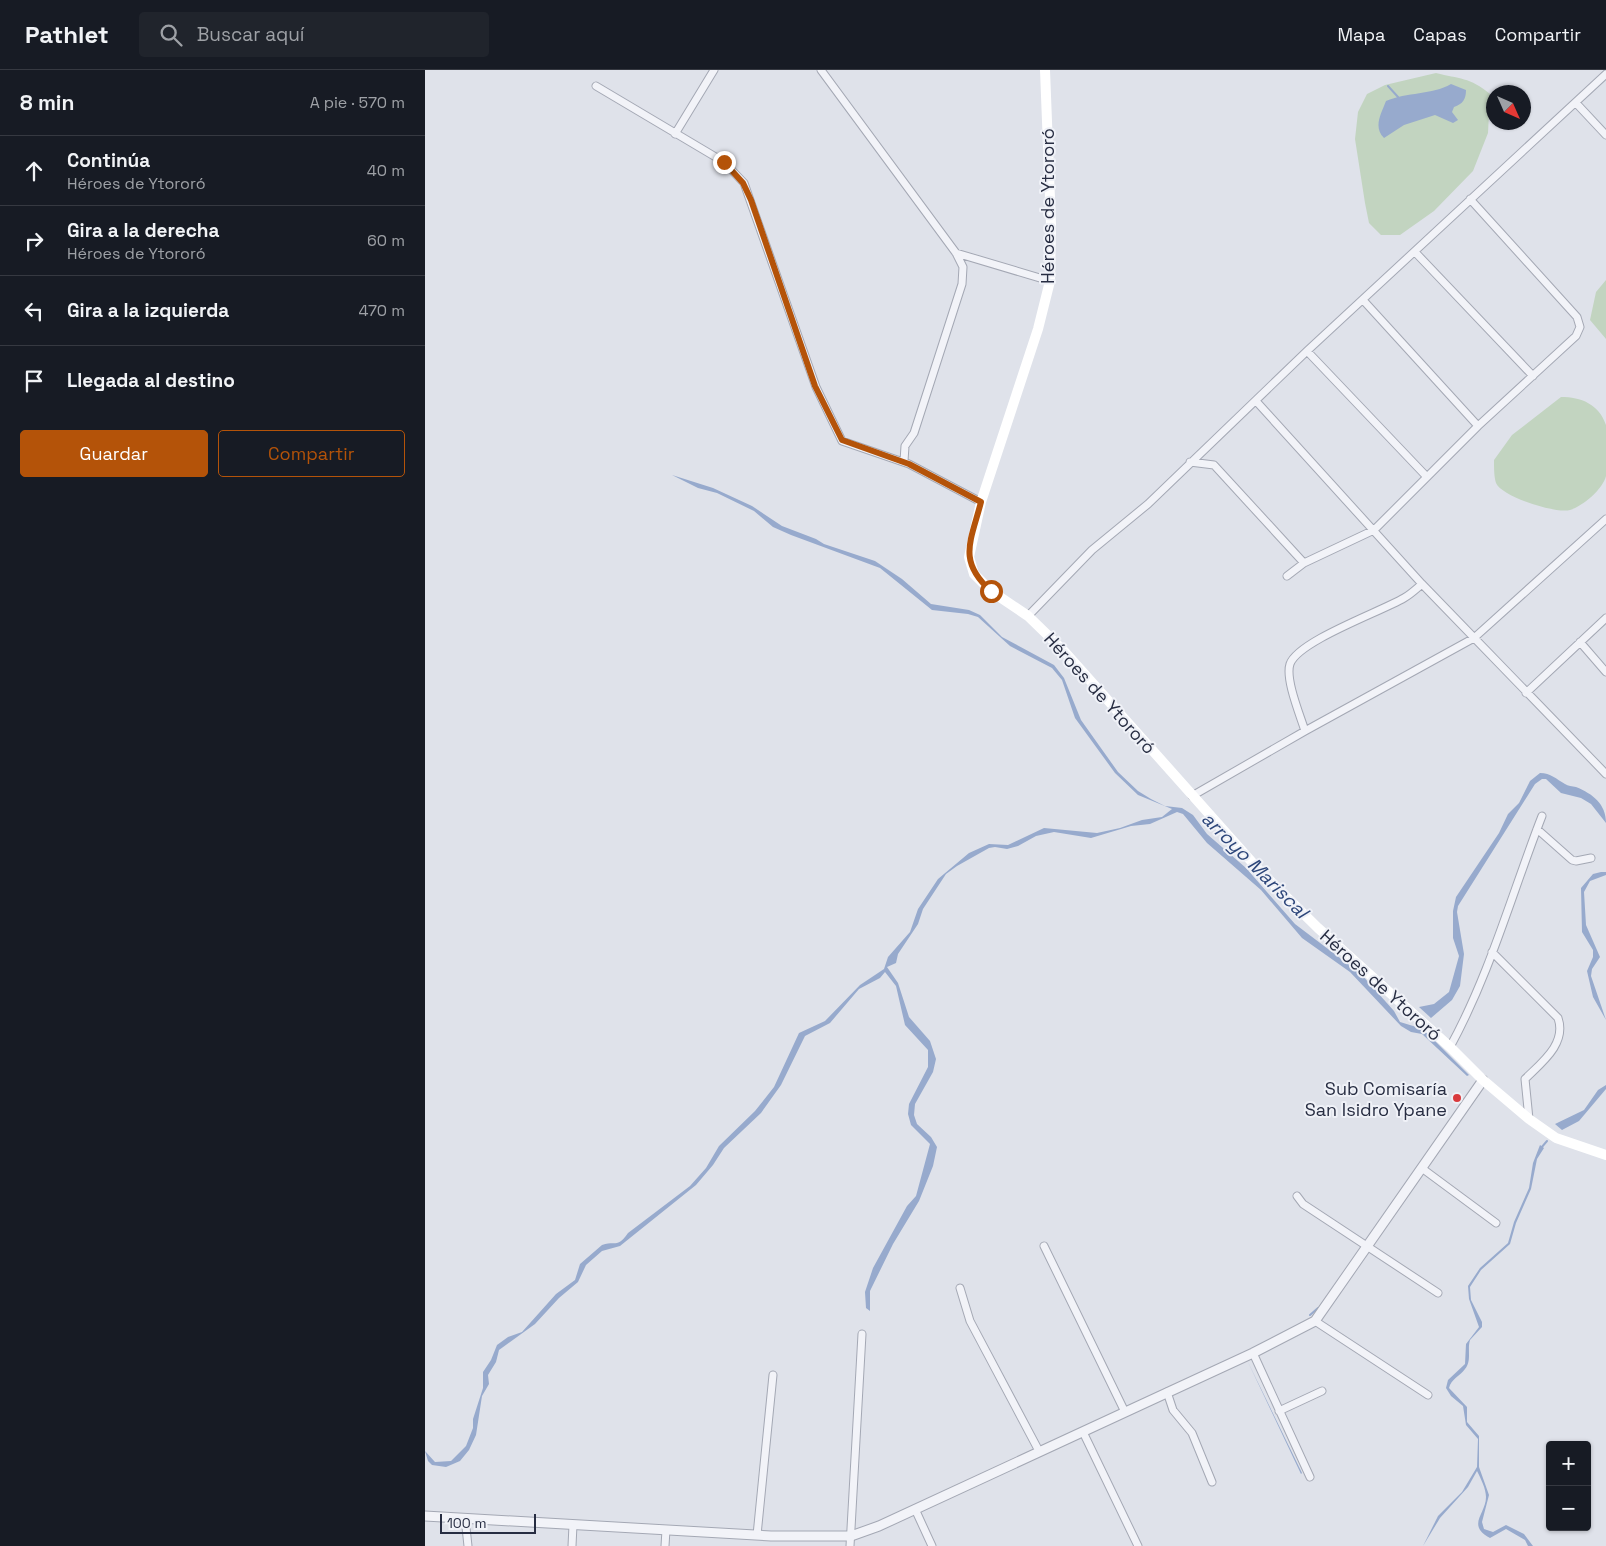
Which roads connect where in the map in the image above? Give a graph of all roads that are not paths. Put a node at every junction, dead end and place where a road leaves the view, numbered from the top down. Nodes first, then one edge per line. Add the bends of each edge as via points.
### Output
1 (714, 70) edge
2 (821, 70) edge
3 (1045, 70) edge
4 (1602, 70) edge
5 (1606, 74) edge
6 (596, 86) dead end
7 (1576, 103) junction
8 (675, 134) junction
9 (1606, 135) edge
10 (1470, 199) junction
11 (1415, 252) junction
12 (956, 254) junction
13 (1050, 281) junction
14 (1363, 300) junction
15 (1307, 352) junction
16 (1533, 376) junction
17 (1256, 401) junction
18 (1478, 426) junction
19 (904, 462) junction
20 (1190, 462) junction
21 (1427, 477) junction
22 (981, 502) junction
23 (1606, 519) edge
24 (1374, 530) junction
25 (1304, 562) junction
26 (1287, 576) dead end
27 (1422, 584) junction
28 (1028, 616) junction
29 (1606, 618) edge
30 (1474, 638) junction
31 (1580, 642) junction
32 (1606, 672) edge
33 (1526, 693) junction
34 (1305, 731) junction
35 (1606, 774) edge
36 (1192, 796) junction
37 (1542, 816) dead end
38 (1537, 829) junction
39 (1591, 858) dead end
40 (1492, 952) junction
41 (1450, 1047) junction
42 (1483, 1080) junction
43 (1529, 1119) junction
44 (1606, 1155) edge
45 (1423, 1169) junction
46 (1297, 1196) dead end
47 (1496, 1223) dead end
48 (1044, 1246) dead end
49 (1368, 1247) junction
50 (960, 1288) dead end
51 (1438, 1293) dead end
52 (1315, 1321) junction
53 (862, 1334) dead end
54 (1253, 1352) junction
55 (773, 1375) dead end
56 (1322, 1391) dead end
57 (1167, 1392) junction
58 (1428, 1395) dead end
59 (1279, 1410) junction
60 (1125, 1412) junction
61 (1083, 1432) junction
62 (1039, 1450) junction
63 (1310, 1477) dead end
64 (1212, 1482) dead end
65 (915, 1509) junction
66 (425, 1516) edge
67 (465, 1518) junction
68 (573, 1525) junction
69 (666, 1530) junction
70 (757, 1535) junction
71 (851, 1536) junction
72 (467, 1546) edge
73 (571, 1546) edge
74 (665, 1546) edge
75 (850, 1546) edge
76 (932, 1546) edge
77 (1138, 1546) edge

1 - 8 street
2 - 12 street
3 - 13 main road, Héroes de Ytororó
4 - 5 street
5 - 7 street
6 - 8 street
7 - 9 street
7 - 10 street
8 - 19 street via 724,162 743,183 815,386 842,440
10 - 11 street
10 - 16 street via 1577,317 1580,327 1576,336
11 - 14 street
11 - 16 street
12 - 13 street
12 - 19 street via 963,266 962,284 914,433 905,446
13 - 22 main road, Héroes de Ytororó via 1038,329
14 - 15 street
14 - 18 street
15 - 17 street
15 - 21 street
16 - 18 street
17 - 20 street
17 - 24 street
18 - 21 street
19 - 22 street
20 - 25 street via 1214,465
20 - 28 street via 1148,504 1092,550
21 - 24 street
22 - 28 main road, Héroes de Ytororó via 970,566 991,591
23 - 30 street
24 - 25 street
24 - 27 street
25 - 26 street
27 - 30 street
27 - 34 street via 1403,598 1295,655 1289,665 1290,677
28 - 36 main road, Héroes de Ytororó via 1064,651
29 - 31 street
30 - 33 street
30 - 34 street
31 - 32 street
31 - 33 street
33 - 35 street
34 - 36 street
36 - 41 main road, Héroes de Ytororó via 1259,870 1318,928
37 - 38 street
38 - 39 street via 1572,860
38 - 40 street
40 - 41 street
40 - 43 street via 1529,987 1561,1025 1552,1051 1525,1079
41 - 42 main road, Héroes de Ytororó
42 - 43 main road, Héroes de Ytororó
42 - 45 street
43 - 44 main road, Héroes de Ytororó via 1569,1144
45 - 47 street
45 - 49 street
46 - 49 street via 1303,1204
48 - 60 street
49 - 51 street
49 - 52 street
50 - 62 street via 970,1321
52 - 54 street
52 - 58 street
53 - 71 street
54 - 57 street
54 - 59 street
55 - 70 street
56 - 59 street
57 - 60 street
57 - 64 street via 1173,1410 1193,1433
59 - 63 street
60 - 61 street
61 - 62 street
61 - 77 street
62 - 65 street
65 - 71 street
65 - 76 street
66 - 67 street
67 - 68 street
67 - 72 street
68 - 69 street
68 - 73 street
69 - 70 street
69 - 74 street
70 - 71 street
71 - 75 street

